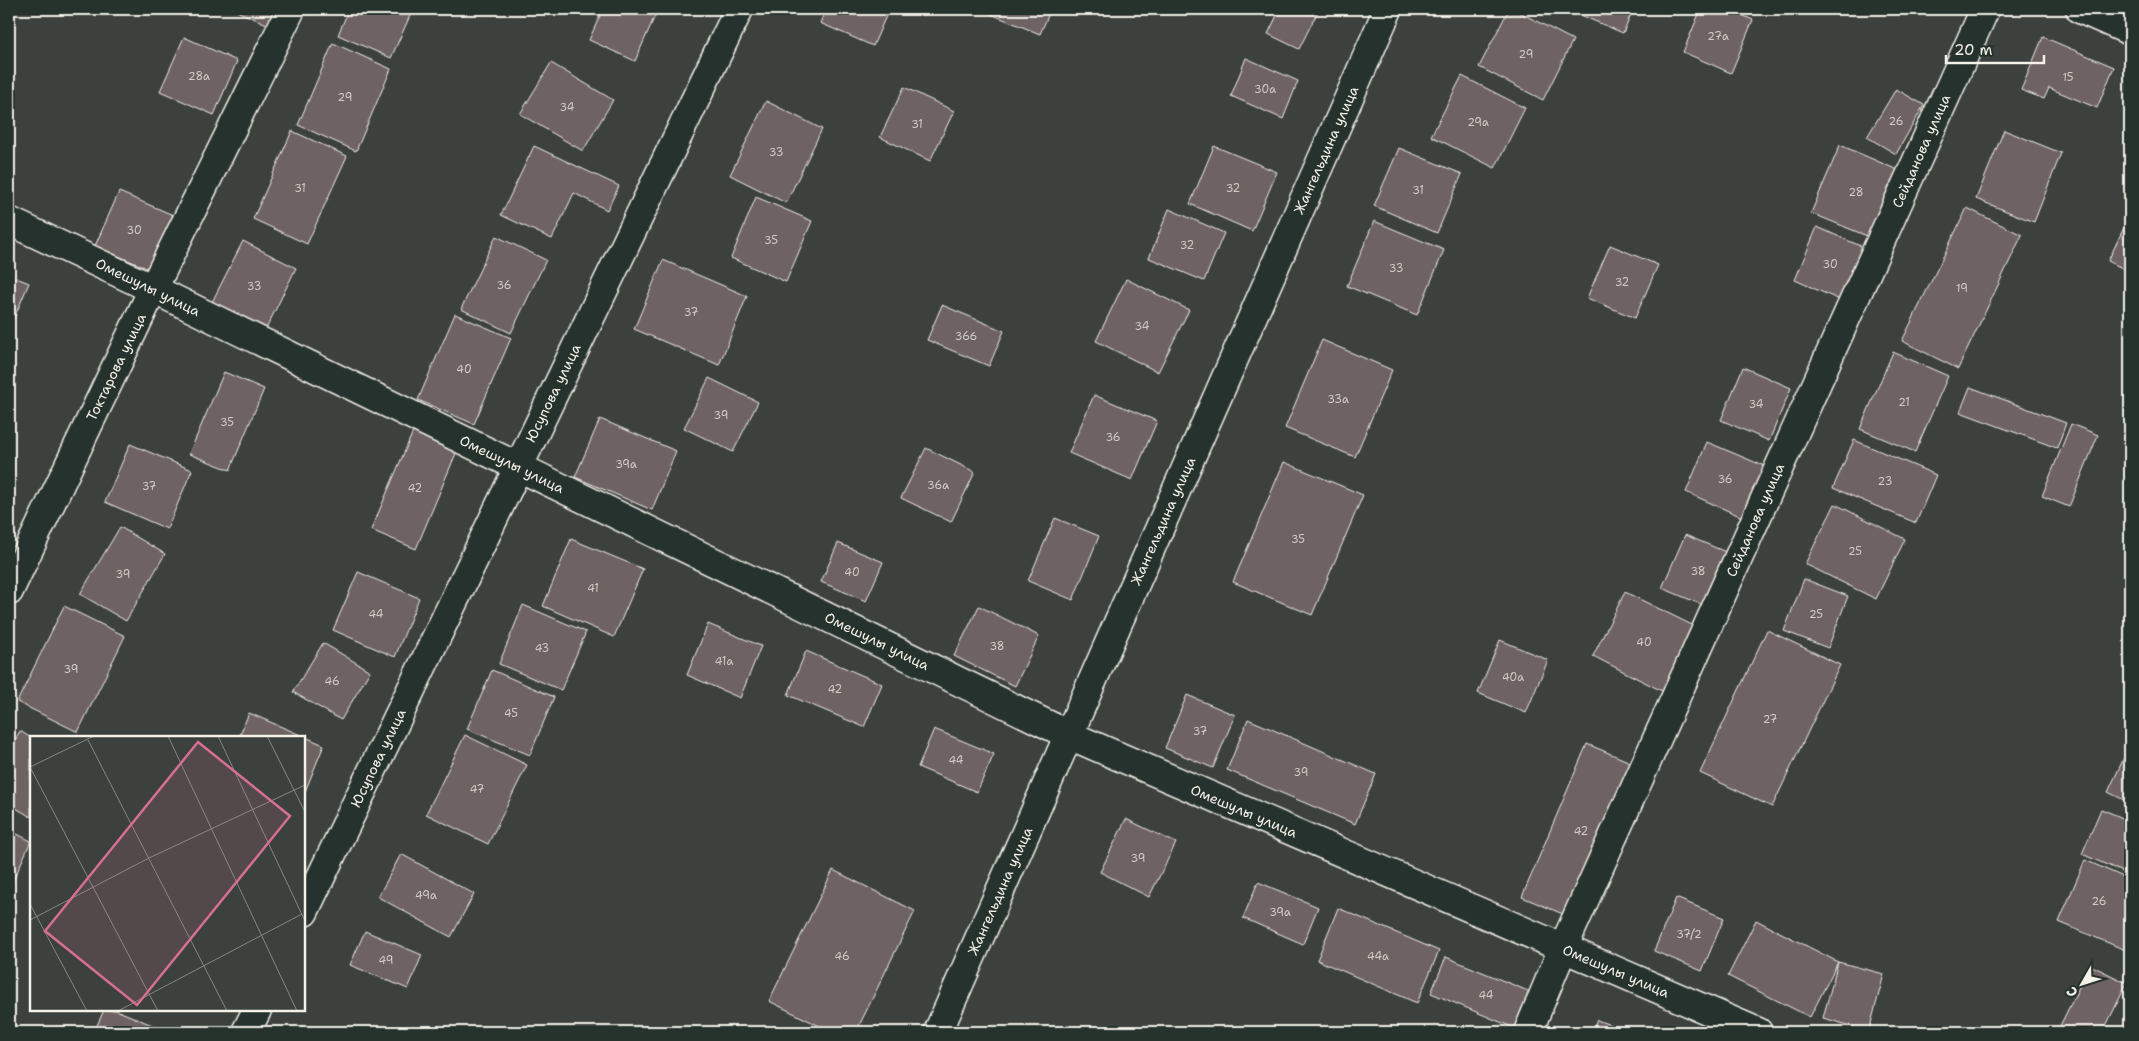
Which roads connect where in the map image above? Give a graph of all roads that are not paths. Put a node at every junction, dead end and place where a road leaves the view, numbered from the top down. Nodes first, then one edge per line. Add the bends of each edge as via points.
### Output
1 (291, 9) edge
2 (739, 9) edge
3 (1388, 9) edge
4 (1984, 9) edge
5 (2080, 9) edge
6 (2130, 31) edge
7 (9, 221) edge
8 (153, 289) junction
9 (518, 466) junction
10 (9, 591) edge
11 (1069, 735) junction
12 (305, 910) edge
13 (1563, 948) junction
14 (256, 1011) edge
15 (246, 1032) edge
16 (938, 1032) edge
17 (1528, 1032) edge
18 (1758, 1032) edge

1 - 8 street, Токтарова улица
2 - 9 street, Юсупова улица
3 - 11 street, Жангельдина улица
4 - 13 street, Сейданова улица
5 - 6 street
7 - 8 street, Омешулы улица
8 - 9 street, Омешулы улица
8 - 10 street, Токтарова улица
9 - 11 street, Омешулы улица
9 - 12 street, Юсупова улица
11 - 13 street, Омешулы улица
11 - 16 street, Жангельдина улица
13 - 17 street, Сейданова улица
13 - 18 street, Омешулы улица
14 - 15 street

